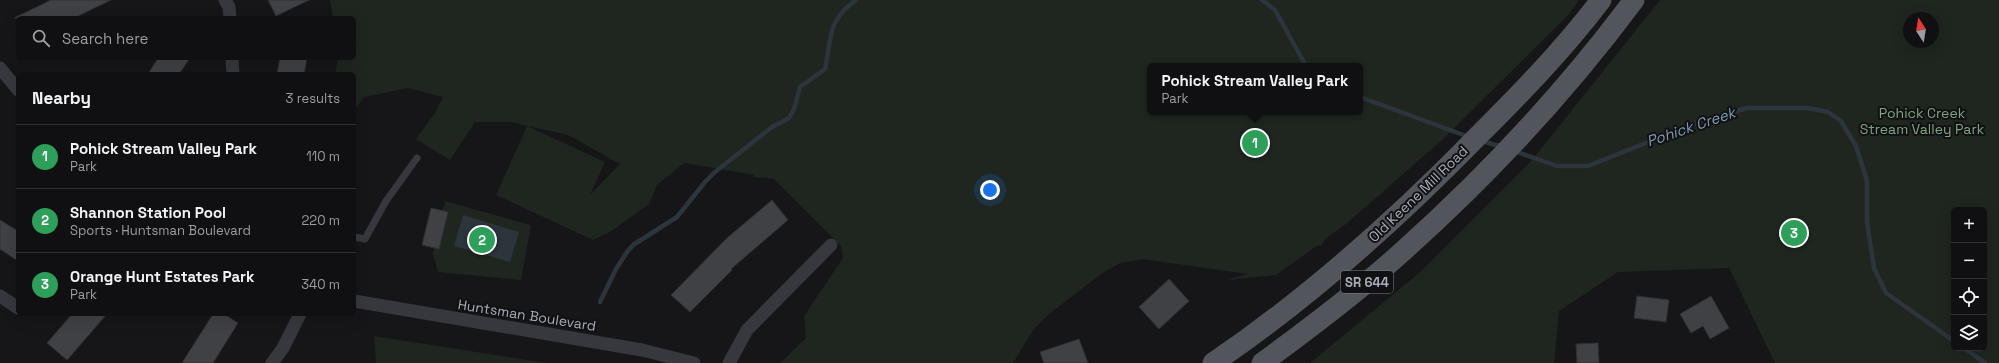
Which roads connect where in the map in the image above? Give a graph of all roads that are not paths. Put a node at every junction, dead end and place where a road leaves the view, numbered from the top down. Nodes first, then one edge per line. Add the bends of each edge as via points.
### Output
1 (225, 0) edge
2 (1601, 0) edge
3 (1634, 0) edge
4 (230, 16) edge
5 (232, 60) edge
6 (0, 68) edge
7 (233, 72) edge
8 (16, 88) edge
9 (417, 158) dead end
10 (356, 237) edge
11 (831, 245) dead end
12 (0, 296) edge
13 (356, 302) edge
14 (16, 307) edge
15 (299, 316) edge
16 (272, 363) edge
17 (694, 363) edge
18 (729, 363) edge
19 (1212, 363) edge
20 (1262, 363) edge

1 - 4 street
2 - 19 main road, Old Keene Mill Road / SR 644 via 1520,94 1439,176 1352,257
3 - 20 main road, SR 644 via 1606,38 1544,110 1465,192 1360,288
5 - 7 street
6 - 8 street
9 - 10 lane via 386,201 365,239
11 - 18 street via 747,330
12 - 14 street
13 - 17 street, Huntsman Boulevard via 642,350
15 - 16 street via 283,348

